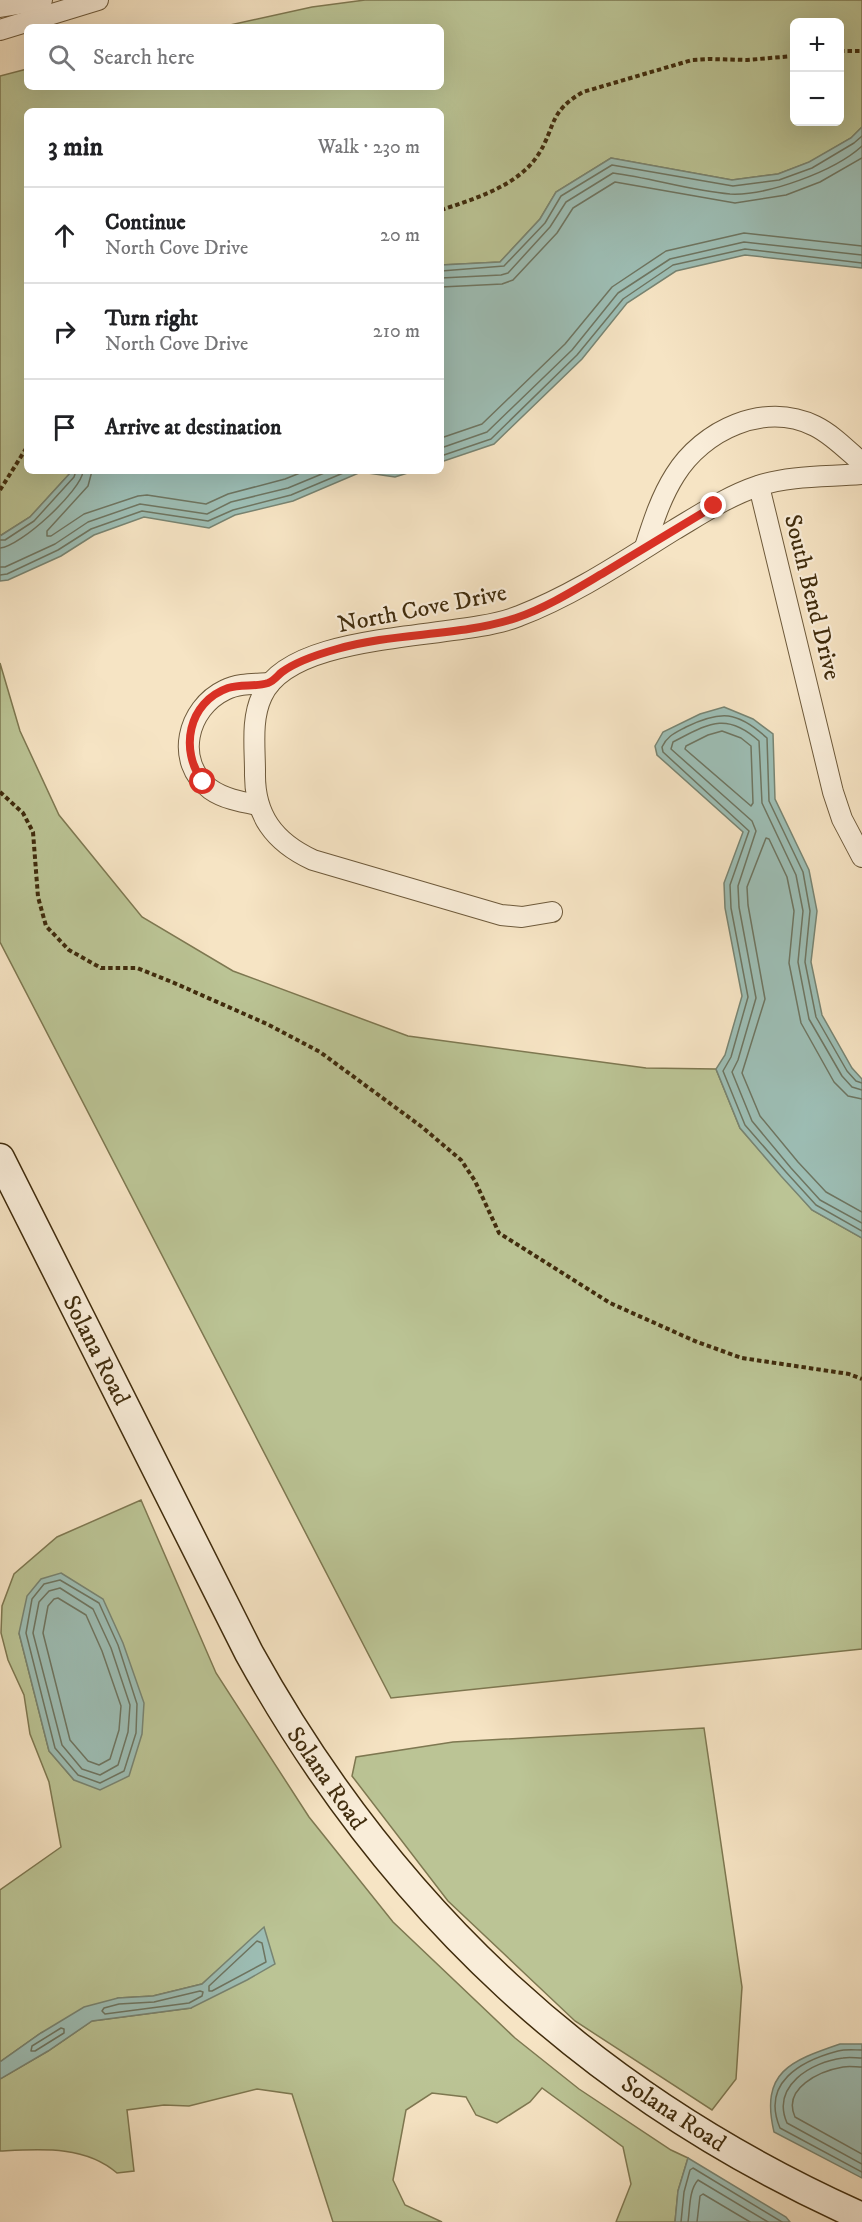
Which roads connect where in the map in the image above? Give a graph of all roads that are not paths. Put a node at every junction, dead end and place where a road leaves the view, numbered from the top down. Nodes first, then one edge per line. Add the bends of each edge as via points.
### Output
1 (42, 0) edge
2 (98, 0) edge
3 (0, 7) edge
4 (0, 30) edge
5 (862, 463) edge
6 (862, 474) edge
7 (759, 486) junction
8 (645, 548) junction
9 (270, 683) junction
10 (258, 805) junction
11 (862, 856) edge
12 (552, 912) dead end
13 (0, 1158) edge
14 (862, 2217) edge

1 - 3 street
2 - 4 street
5 - 8 street via 813,425 780,417 742,422 691,453 663,497
6 - 7 street, North Cove Drive
7 - 8 street, North Cove Drive via 722,501
7 - 11 street, South Bend Drive via 833,792
8 - 9 street, North Cove Drive via 552,603 516,618 478,628 375,640 335,649 297,664
9 - 10 street, North Cove Drive via 262,694 255,718 254,788
9 - 10 street via 243,684 211,698 191,725 188,742 190,759 211,789
10 - 12 street, North Cove Drive via 281,841 313,860 501,915 522,917
13 - 14 street, Solana Road via 254,1662 325,1778 368,1837 462,1943 513,1993 593,2059 757,2165

